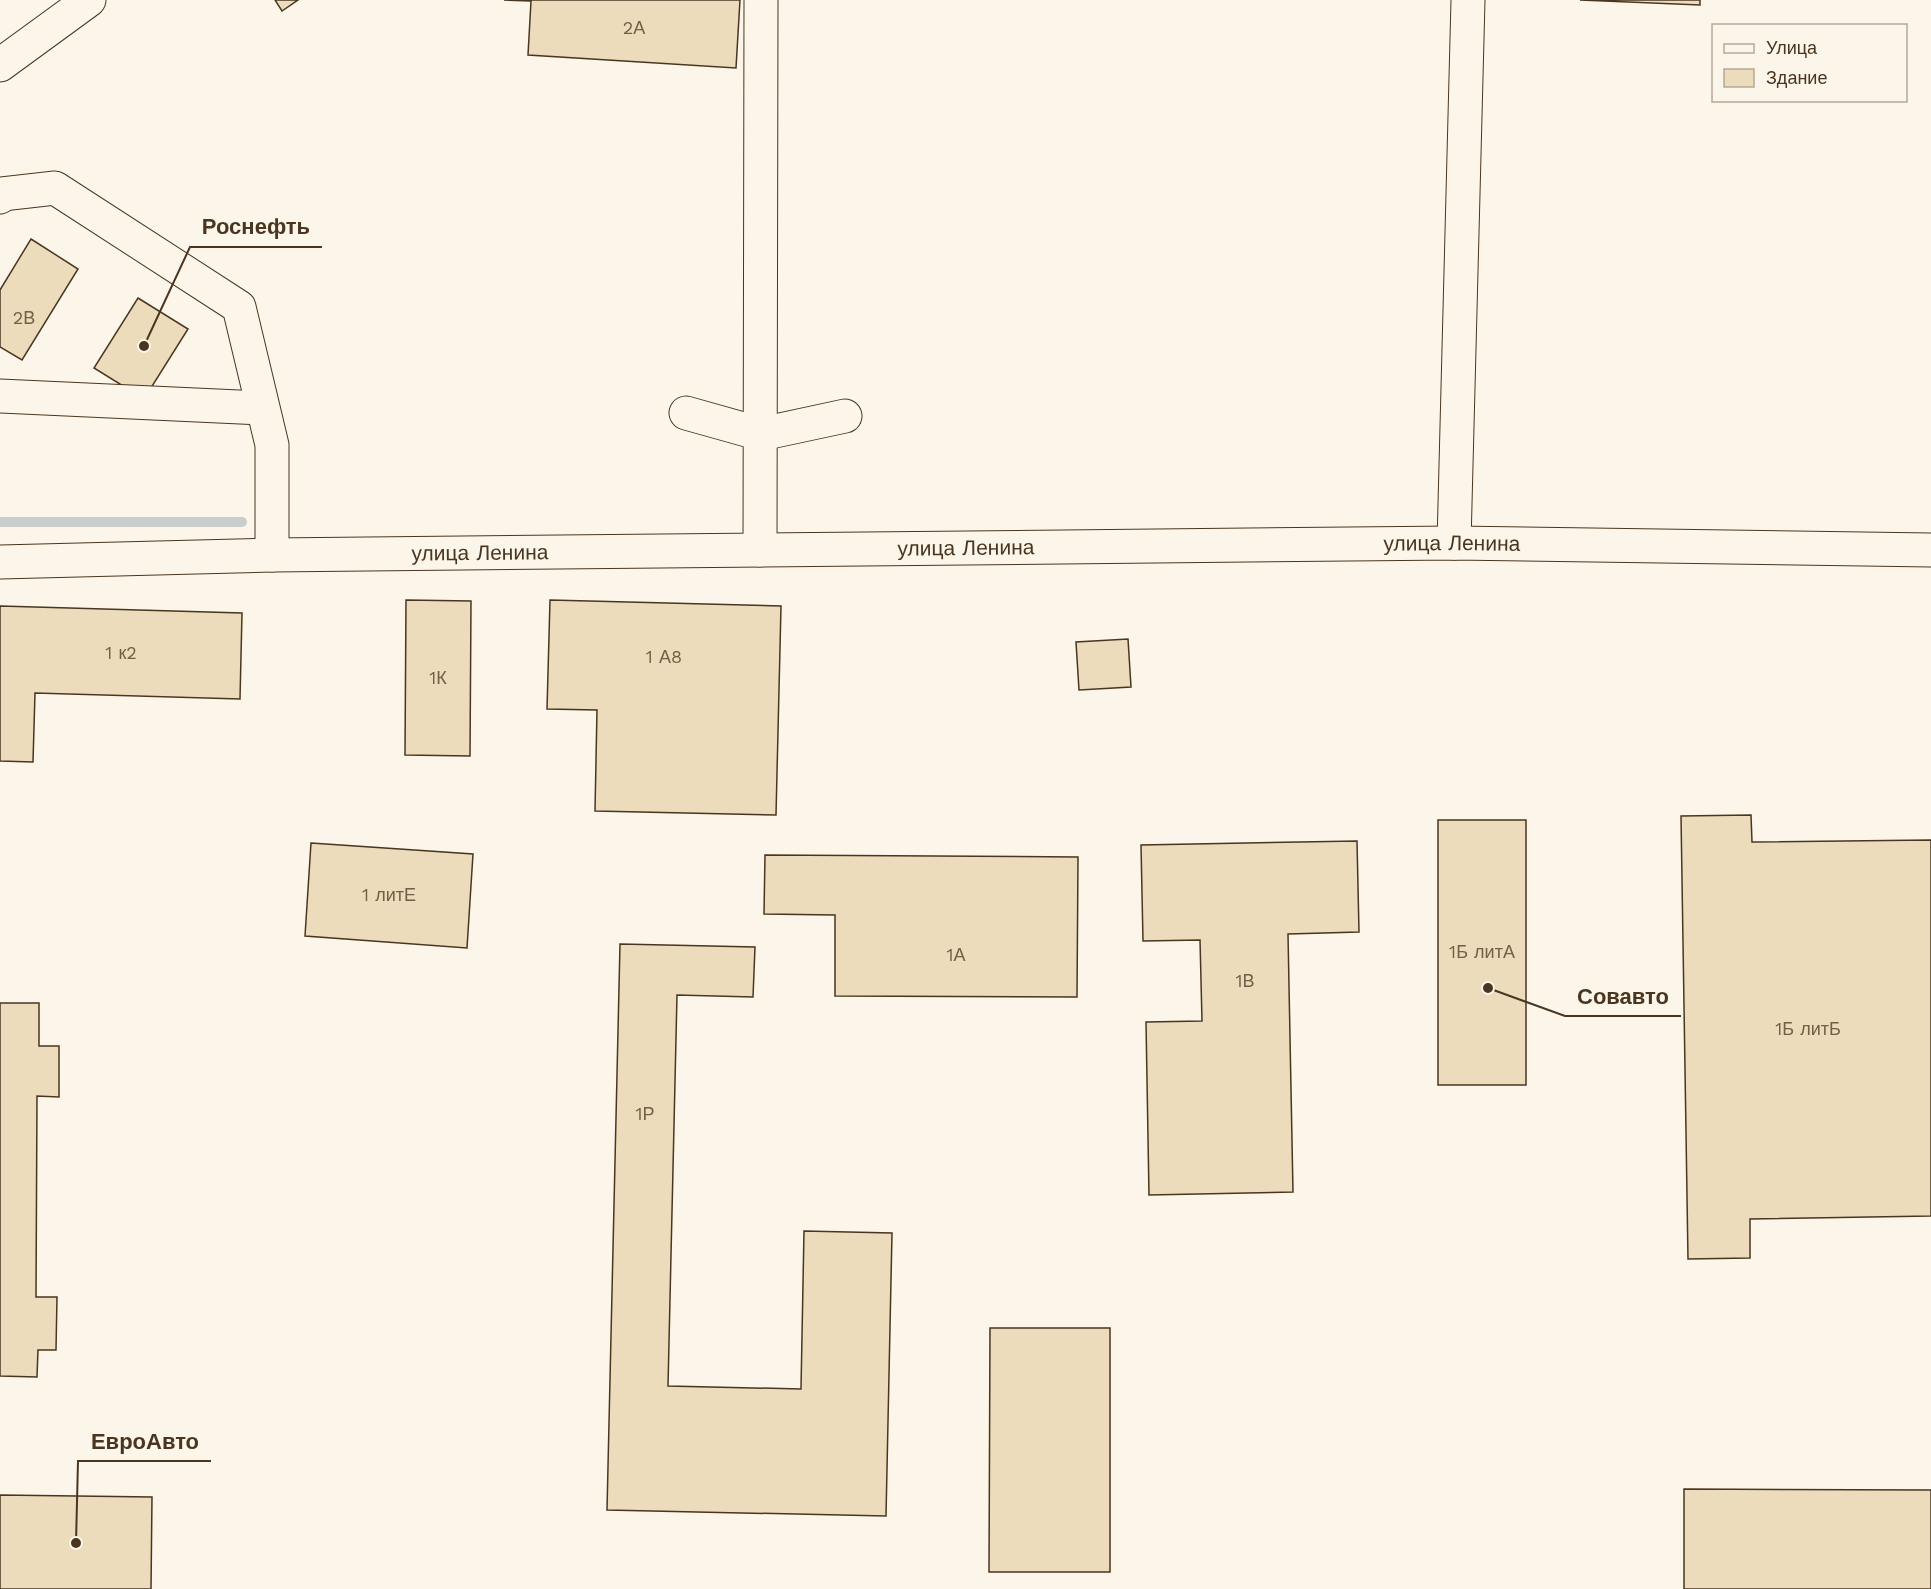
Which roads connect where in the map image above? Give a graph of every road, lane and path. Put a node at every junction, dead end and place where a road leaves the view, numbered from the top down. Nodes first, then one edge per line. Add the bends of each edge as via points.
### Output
1 (89, 0) edge
2 (761, 0) edge
3 (1468, 0) edge
4 (0, 65) edge
5 (0, 197) edge
6 (0, 396) edge
7 (262, 408) junction
8 (686, 413) dead end
9 (845, 416) dead end
10 (761, 434) junction
11 (1454, 543) junction
12 (760, 550) junction
13 (1931, 550) edge
14 (272, 555) junction
15 (0, 562) edge

1 - 4 street
2 - 10 street
3 - 11 street
5 - 7 street via 55,188 239,307
6 - 7 street
7 - 14 street via 272,446
8 - 10 street
9 - 10 street
10 - 12 street
11 - 12 street, улица Ленина
11 - 13 street, улица Ленина
12 - 14 street, улица Ленина
14 - 15 street, улица Ленина

